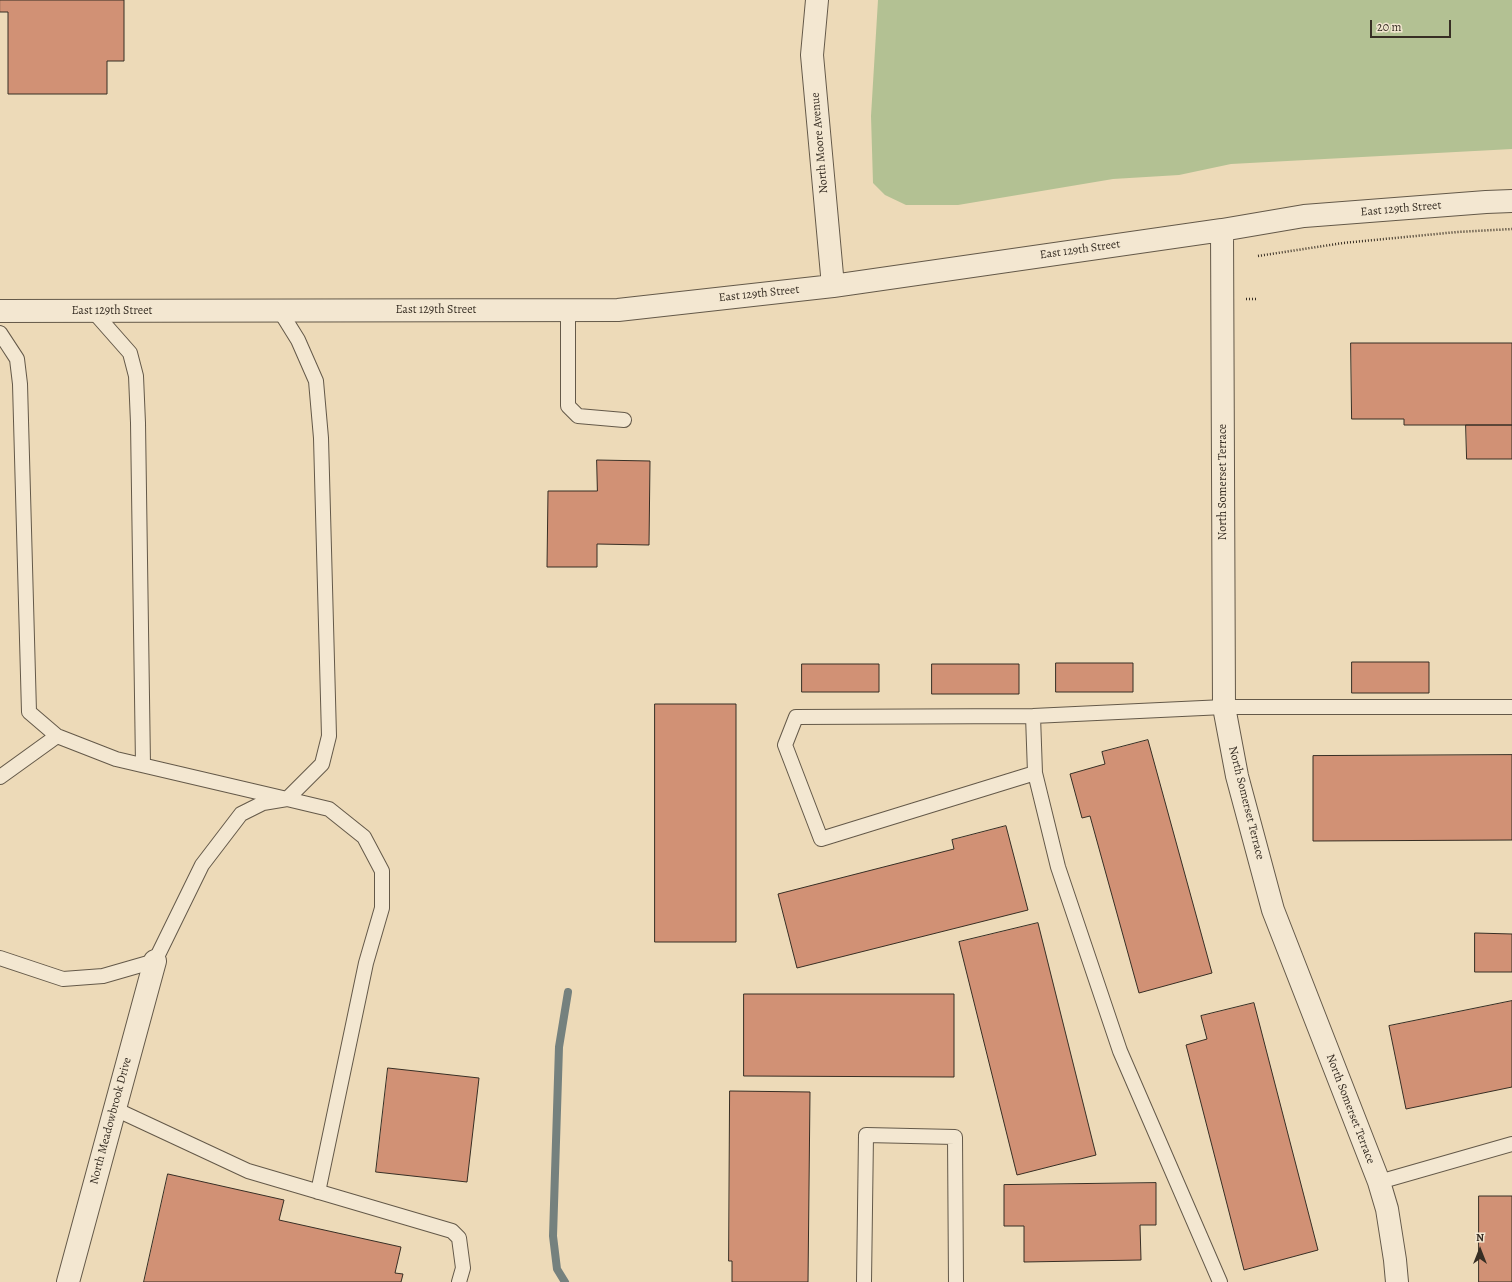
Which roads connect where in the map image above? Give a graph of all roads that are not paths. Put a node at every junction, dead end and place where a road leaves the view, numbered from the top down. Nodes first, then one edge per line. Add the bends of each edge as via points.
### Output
1 (817, 0) edge
2 (1512, 201) edge
3 (1222, 230) junction
4 (833, 286) junction
5 (568, 310) junction
6 (0, 311) edge
7 (93, 311) junction
8 (280, 311) junction
9 (0, 332) edge
10 (624, 420) dead end
11 (1224, 707) junction
12 (1512, 707) edge
13 (1034, 716) junction
14 (57, 736) junction
15 (143, 765) junction
16 (1035, 773) junction
17 (0, 777) edge
18 (287, 799) junction
19 (0, 958) edge
20 (155, 961) junction
21 (115, 1110) junction
22 (1512, 1144) edge
23 (1378, 1182) junction
24 (318, 1192) junction
25 (68, 1282) edge
26 (459, 1282) edge
27 (864, 1282) edge
28 (956, 1282) edge
29 (1220, 1282) edge
30 (1397, 1282) edge

1 - 4 street, North Moore Avenue via 812,55
2 - 3 street, East 129th Street via 1304,216
3 - 4 street, East 129th Street
3 - 11 street, North Somerset Terrace
4 - 5 street, East 129th Street via 618,310
5 - 8 street, East 129th Street
5 - 10 lane via 568,406 578,416
6 - 7 street, East 129th Street
7 - 8 street, East 129th Street
7 - 15 lane via 130,353 136,376
8 - 18 lane via 298,340 316,381 321,438 329,736 322,764
9 - 14 lane via 17,359 20,384 29,712
11 - 12 lane
11 - 13 lane
11 - 23 street, North Somerset Terrace via 1237,776 1273,910
13 - 16 lane
13 - 16 lane via 796,717 785,745 821,839
14 - 15 lane via 116,759
14 - 17 lane
15 - 18 lane
16 - 29 lane via 1058,867 1120,1051
18 - 20 lane via 264,803 241,814 202,865
18 - 24 lane via 329,809 364,837 382,871 382,908 366,963
19 - 20 lane via 63,979 103,976
20 - 21 street, North Meadowbrook Drive
21 - 24 lane via 248,1171
21 - 25 street, North Meadowbrook Drive
22 - 23 lane
23 - 30 street, North Somerset Terrace via 1387,1209
24 - 26 lane via 452,1231 459,1238 463,1268
27 - 28 lane via 866,1135 954,1137

